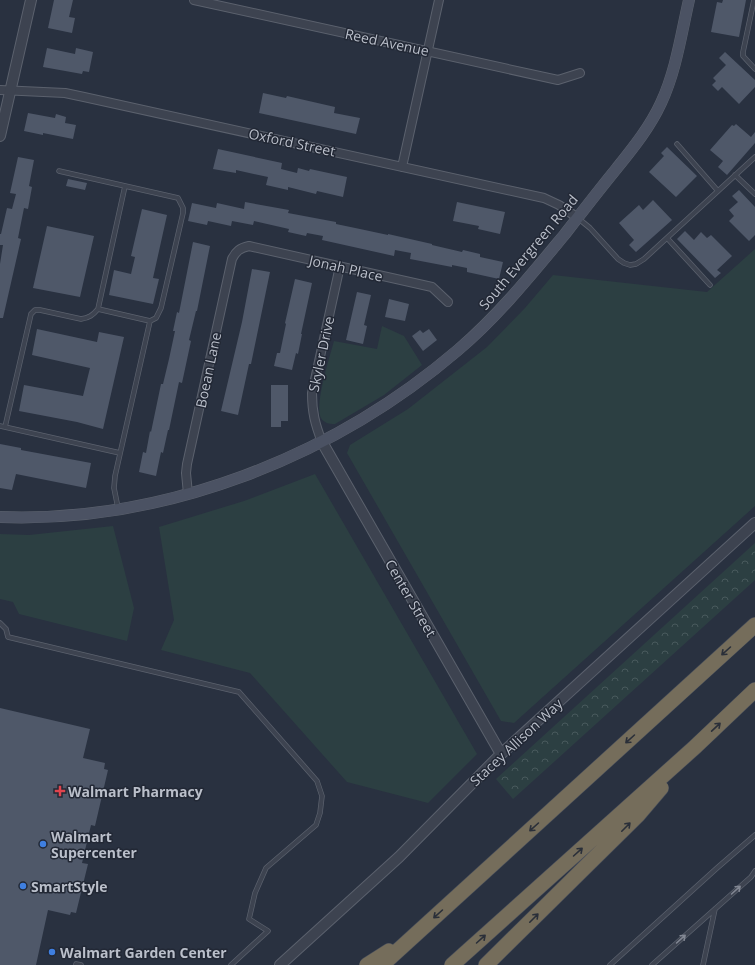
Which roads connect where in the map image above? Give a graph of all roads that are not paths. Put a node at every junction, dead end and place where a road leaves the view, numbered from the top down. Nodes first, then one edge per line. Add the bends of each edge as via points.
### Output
1 (31, 0) edge
2 (194, 0) edge
3 (439, 0) edge
4 (689, 0) edge
5 (754, 0) edge
6 (428, 51) junction
7 (755, 69) edge
8 (580, 73) dead end
9 (5, 91) edge
10 (0, 136) edge
11 (677, 144) dead end
12 (755, 157) edge
13 (402, 167) junction
14 (59, 171) dead end
15 (735, 175) junction
16 (125, 186) junction
17 (718, 191) junction
18 (755, 194) edge
19 (578, 218) junction
20 (667, 238) junction
21 (239, 249) joint
22 (340, 266) junction
23 (710, 285) dead end
24 (448, 302) dead end
25 (98, 309) junction
26 (150, 321) junction
27 (0, 426) edge
28 (6, 427) junction
29 (322, 442) junction
30 (120, 453) junction
31 (188, 494) junction
32 (118, 508) junction
33 (0, 517) edge
34 (755, 523) edge
35 (0, 623) edge
36 (755, 625) edge
37 (755, 690) edge
38 (695, 747) junction
39 (501, 754) junction
40 (755, 835) edge
41 (755, 871) edge
42 (716, 909) junction
43 (416, 933) junction
44 (231, 965) edge
45 (280, 965) edge
46 (367, 965) edge
47 (382, 965) edge
48 (452, 965) edge
49 (486, 965) edge
50 (610, 965) edge
51 (652, 965) edge
52 (703, 965) edge

1 - 9 street
2 - 6 street, Reed Avenue
3 - 6 street
4 - 19 main road, South Evergreen Road via 675,63 660,106 642,136
5 - 7 lane via 743,56
6 - 8 street, Reed Avenue via 558,80
6 - 13 street
9 - 10 street
9 - 13 street, Oxford Street via 65,93
11 - 17 lane
12 - 15 lane
13 - 19 street, Oxford Street via 544,198
14 - 16 lane
15 - 17 lane
15 - 18 lane
16 - 25 lane
16 - 26 lane via 178,198 183,208 162,308 156,318
17 - 20 lane
19 - 20 lane via 618,259 630,265 644,259
19 - 29 main road, South Evergreen Road via 519,289 459,349 389,402
20 - 23 lane
21 - 22 street, Jonah Place via 249,246
21 - 31 street, Boean Lane via 232,259 187,464
22 - 24 street, Jonah Place via 432,287
22 - 29 street, Skyler Drive via 312,393 312,409
25 - 26 lane
25 - 28 lane via 86,319 40,310 35,310 31,314
26 - 30 lane
27 - 28 lane
28 - 30 lane
29 - 31 main road, South Evergreen Road via 268,466
29 - 39 street, Center Street
30 - 32 lane via 114,488
31 - 32 main road, South Evergreen Road
32 - 33 main road, South Evergreen Road via 56,516
34 - 39 street, Stacey Allison Way
35 - 44 lane via 6,629 8,637 239,692 317,781 322,796 316,825 266,868 255,893 249,919 268,931
36 -> 43 highway
38 -> 37 highway
48 -> 38 highway
49 -> 38 highway via 638,815
39 - 45 street, Stacey Allison Way via 399,857
40 - 50 lane
42 -> 41 lane
51 -> 42 lane
42 - 52 lane
43 - 46 highway
43 - 47 highway

